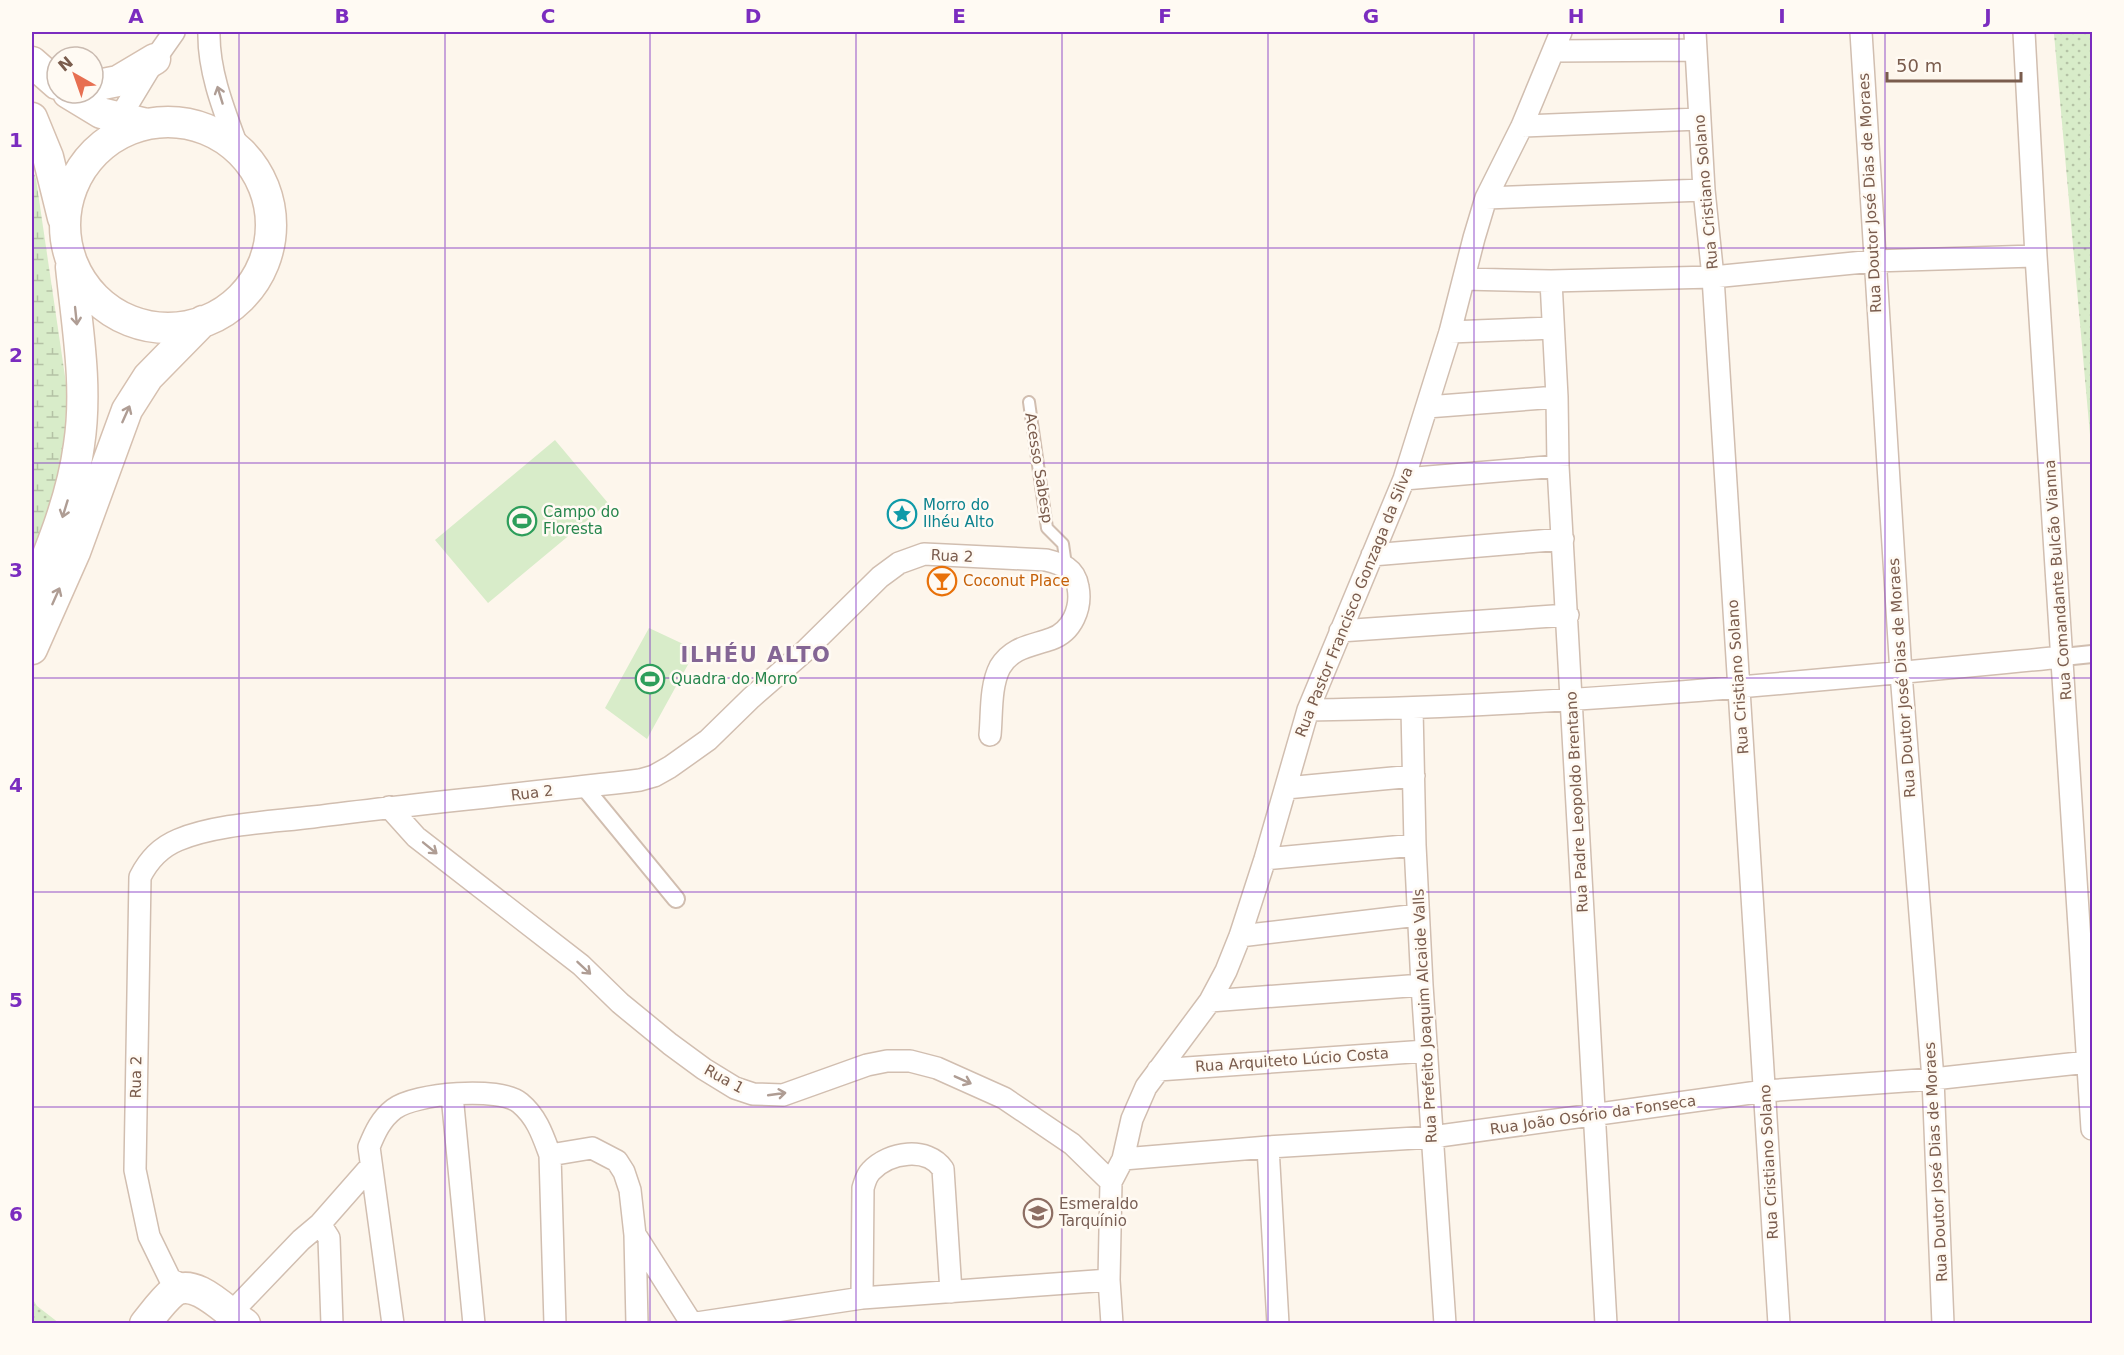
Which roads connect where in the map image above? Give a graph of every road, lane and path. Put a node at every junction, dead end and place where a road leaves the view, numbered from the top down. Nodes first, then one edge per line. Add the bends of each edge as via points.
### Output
1 (174, 32) edge
2 (209, 32) edge
3 (1861, 32) edge
4 (2024, 32) edge
5 (1558, 41) edge
6 (1695, 41) edge
7 (155, 59) joint
8 (32, 62) edge
9 (45, 73) edge
10 (113, 105) edge
11 (32, 118) edge
12 (1699, 118) junction
13 (1521, 126) junction
14 (239, 150) junction
15 (1704, 190) junction
16 (1486, 198) junction
17 (65, 225) junction
18 (2036, 256) junction
19 (70, 258) junction
20 (1874, 261) junction
21 (1713, 277) junction
22 (1464, 279) junction
23 (1551, 281) junction
24 (203, 321) junction
25 (1553, 328) junction
26 (1449, 332) junction
27 (1557, 397) junction
28 (1029, 402) dead end
29 (1427, 407) junction
30 (1558, 466) junction
31 (1404, 479) junction
32 (1563, 539) junction
33 (1372, 555) junction
34 (1066, 565) junction
35 (32, 594) edge
36 (1568, 615) junction
37 (1340, 631) junction
38 (32, 650) edge
39 (2092, 654) edge
40 (2063, 657) junction
41 (1901, 673) junction
42 (1739, 688) junction
43 (1571, 698) junction
44 (1412, 709) junction
45 (1308, 710) junction
46 (990, 735) dead end
47 (1414, 776) junction
48 (584, 787) junction
49 (1286, 788) junction
50 (389, 807) junction
51 (1415, 845) junction
52 (1265, 859) junction
53 (676, 899) dead end
54 (1418, 915) junction
55 (1240, 936) junction
56 (1422, 986) junction
57 (1210, 1001) junction
58 (1426, 1051) junction
59 (2088, 1062) junction
60 (1158, 1070) junction
61 (1933, 1079) junction
62 (1765, 1091) junction
63 (452, 1095) junction
64 (1594, 1115) junction
65 (2092, 1129) edge
66 (1432, 1137) junction
67 (1268, 1147) junction
68 (550, 1155) junction
69 (1123, 1159) junction
70 (371, 1166) junction
71 (1111, 1182) junction
72 (320, 1224) junction
73 (635, 1235) junction
74 (1109, 1280) junction
75 (184, 1286) junction
76 (951, 1292) junction
77 (862, 1298) junction
78 (238, 1319) edge
79 (145, 1323) edge
80 (332, 1323) edge
81 (393, 1323) edge
82 (474, 1323) edge
83 (555, 1323) edge
84 (637, 1323) edge
85 (691, 1323) edge
86 (1112, 1323) edge
87 (1278, 1323) edge
88 (1445, 1323) edge
89 (1606, 1323) edge
90 (1779, 1323) edge
91 (1943, 1323) edge

1 - 7 street
14 -> 2 street via 213,68
3 - 20 street, Rua Doutor José Dias de Moraes
4 - 18 street, Rua Comandante Bulcão Vianna
5 - 6 street
5 - 13 street, Rua Pastor Francisco Gonzaga da Silva
6 - 12 street, Rua Cristiano Solano
7 - 10 main road via 128,76
8 - 9 main road
10 - 14 main road via 192,125 216,134
10 - 17 main road via 127,131 103,145 84,166 68,200
11 - 17 main road via 48,158
12 - 13 street
12 - 15 street, Rua Cristiano Solano
13 - 16 street, Rua Pastor Francisco Gonzaga da Silva
14 - 24 main road via 256,171 267,200 267,249 248,288 221,312
15 - 16 street
15 - 21 street, Rua Cristiano Solano
16 - 22 street, Rua Pastor Francisco Gonzaga da Silva
17 - 19 main road
18 - 20 street
18 - 40 street, Rua Comandante Bulcão Vianna
19 - 24 main road via 88,291 122,317 162,327
19 -> 35 main road via 81,376 80,444 62,518
20 - 21 street
20 - 41 street, Rua Doutor José Dias de Moraes
21 - 23 street
21 - 42 street, Rua Cristiano Solano
22 - 23 street
22 - 26 street, Rua Pastor Francisco Gonzaga da Silva
23 - 25 street, Rua Padre Leopoldo Brentano
38 -> 24 main road via 75,552 131,402 148,377
25 - 26 street
25 - 27 street, Rua Padre Leopoldo Brentano
26 - 29 street, Rua Pastor Francisco Gonzaga da Silva
27 - 29 street
27 - 30 street, Rua Padre Leopoldo Brentano
28 - 34 lane, Acesso Sabesp via 1047,528 1063,544
29 - 31 street, Rua Pastor Francisco Gonzaga da Silva
30 - 31 street
30 - 32 street, Rua Padre Leopoldo Brentano
31 - 33 street, Rua Pastor Francisco Gonzaga da Silva
32 - 33 street
32 - 36 street, Rua Padre Leopoldo Brentano
33 - 37 street, Rua Pastor Francisco Gonzaga da Silva
34 - 46 street via 1078,587 1074,619 1064,632 1024,646 1000,668 994,683
34 - 48 street, Rua 2 via 1046,560 924,554 899,563 693,753 654,776
36 - 37 street
36 - 43 street, Rua Padre Leopoldo Brentano
37 - 45 street, Rua Pastor Francisco Gonzaga da Silva
39 - 40 street
40 - 41 street
40 - 59 street, Rua Comandante Bulcão Vianna
41 - 42 street
41 - 61 street, Rua Doutor José Dias de Moraes
42 - 43 street
42 - 62 street, Rua Cristiano Solano
43 - 44 street
43 - 64 street, Rua Padre Leopoldo Brentano
44 - 45 street
44 - 47 street, Rua Prefeito Joaquim Alcaide Valls
45 - 49 street, Rua Pastor Francisco Gonzaga da Silva
47 - 49 street
47 - 51 street, Rua Prefeito Joaquim Alcaide Valls
48 - 50 street, Rua 2
48 - 53 street
49 - 52 street, Rua Pastor Francisco Gonzaga da Silva
50 -> 71 street, Rua 1 via 416,837 581,965 670,1044 735,1088 753,1094 783,1095 867,1065 887,1060 910,1061 938,1068 1004,1098 1072,1144
50 - 75 street, Rua 2 via 220,830 178,840 146,864 140,878 135,1170 149,1236 170,1279
51 - 52 street
51 - 54 street, Rua Prefeito Joaquim Alcaide Valls
52 - 55 street, Rua Pastor Francisco Gonzaga da Silva
54 - 55 street
54 - 56 street, Rua Prefeito Joaquim Alcaide Valls
55 - 57 street, Rua Pastor Francisco Gonzaga da Silva
56 - 57 street
56 - 58 street, Rua Prefeito Joaquim Alcaide Valls
57 - 60 street, Rua Pastor Francisco Gonzaga da Silva
58 - 60 street, Rua Arquiteto Lúcio Costa
58 - 66 street, Rua Prefeito Joaquim Alcaide Valls
59 - 61 street, Rua João Osório da Fonseca
59 - 65 street, Rua Comandante Bulcão Vianna
60 - 69 street, Rua Pastor Francisco Gonzaga da Silva via 1132,1119
61 - 62 street, Rua João Osório da Fonseca
61 - 91 street, Rua Doutor José Dias de Moraes
62 - 64 street, Rua João Osório da Fonseca
62 - 90 street, Rua Cristiano Solano
63 - 68 street via 481,1094 520,1102 542,1131
63 - 70 street via 414,1100 396,1107 376,1128 369,1147
63 - 82 street
64 - 66 street, Rua João Osório da Fonseca
64 - 89 street, Rua Padre Leopoldo Brentano
66 - 67 street, Rua João Osório da Fonseca
66 - 88 street, Rua Prefeito Joaquim Alcaide Valls
67 - 69 street, Rua João Osório da Fonseca
67 - 87 street
68 - 73 street via 591,1148 617,1161 630,1190
68 - 83 street
69 - 71 street
70 - 72 street
70 - 81 street
71 - 74 street
72 - 78 street via 292,1249
72 - 80 street via 329,1238
73 - 84 street
73 - 85 street
74 - 76 street
74 - 86 street
75 - 78 main road via 198,1289
75 - 79 main road via 173,1292
76 - 77 street
76 - 77 street via 943,1169 930,1156 919,1154 889,1159 866,1177
77 - 85 street

